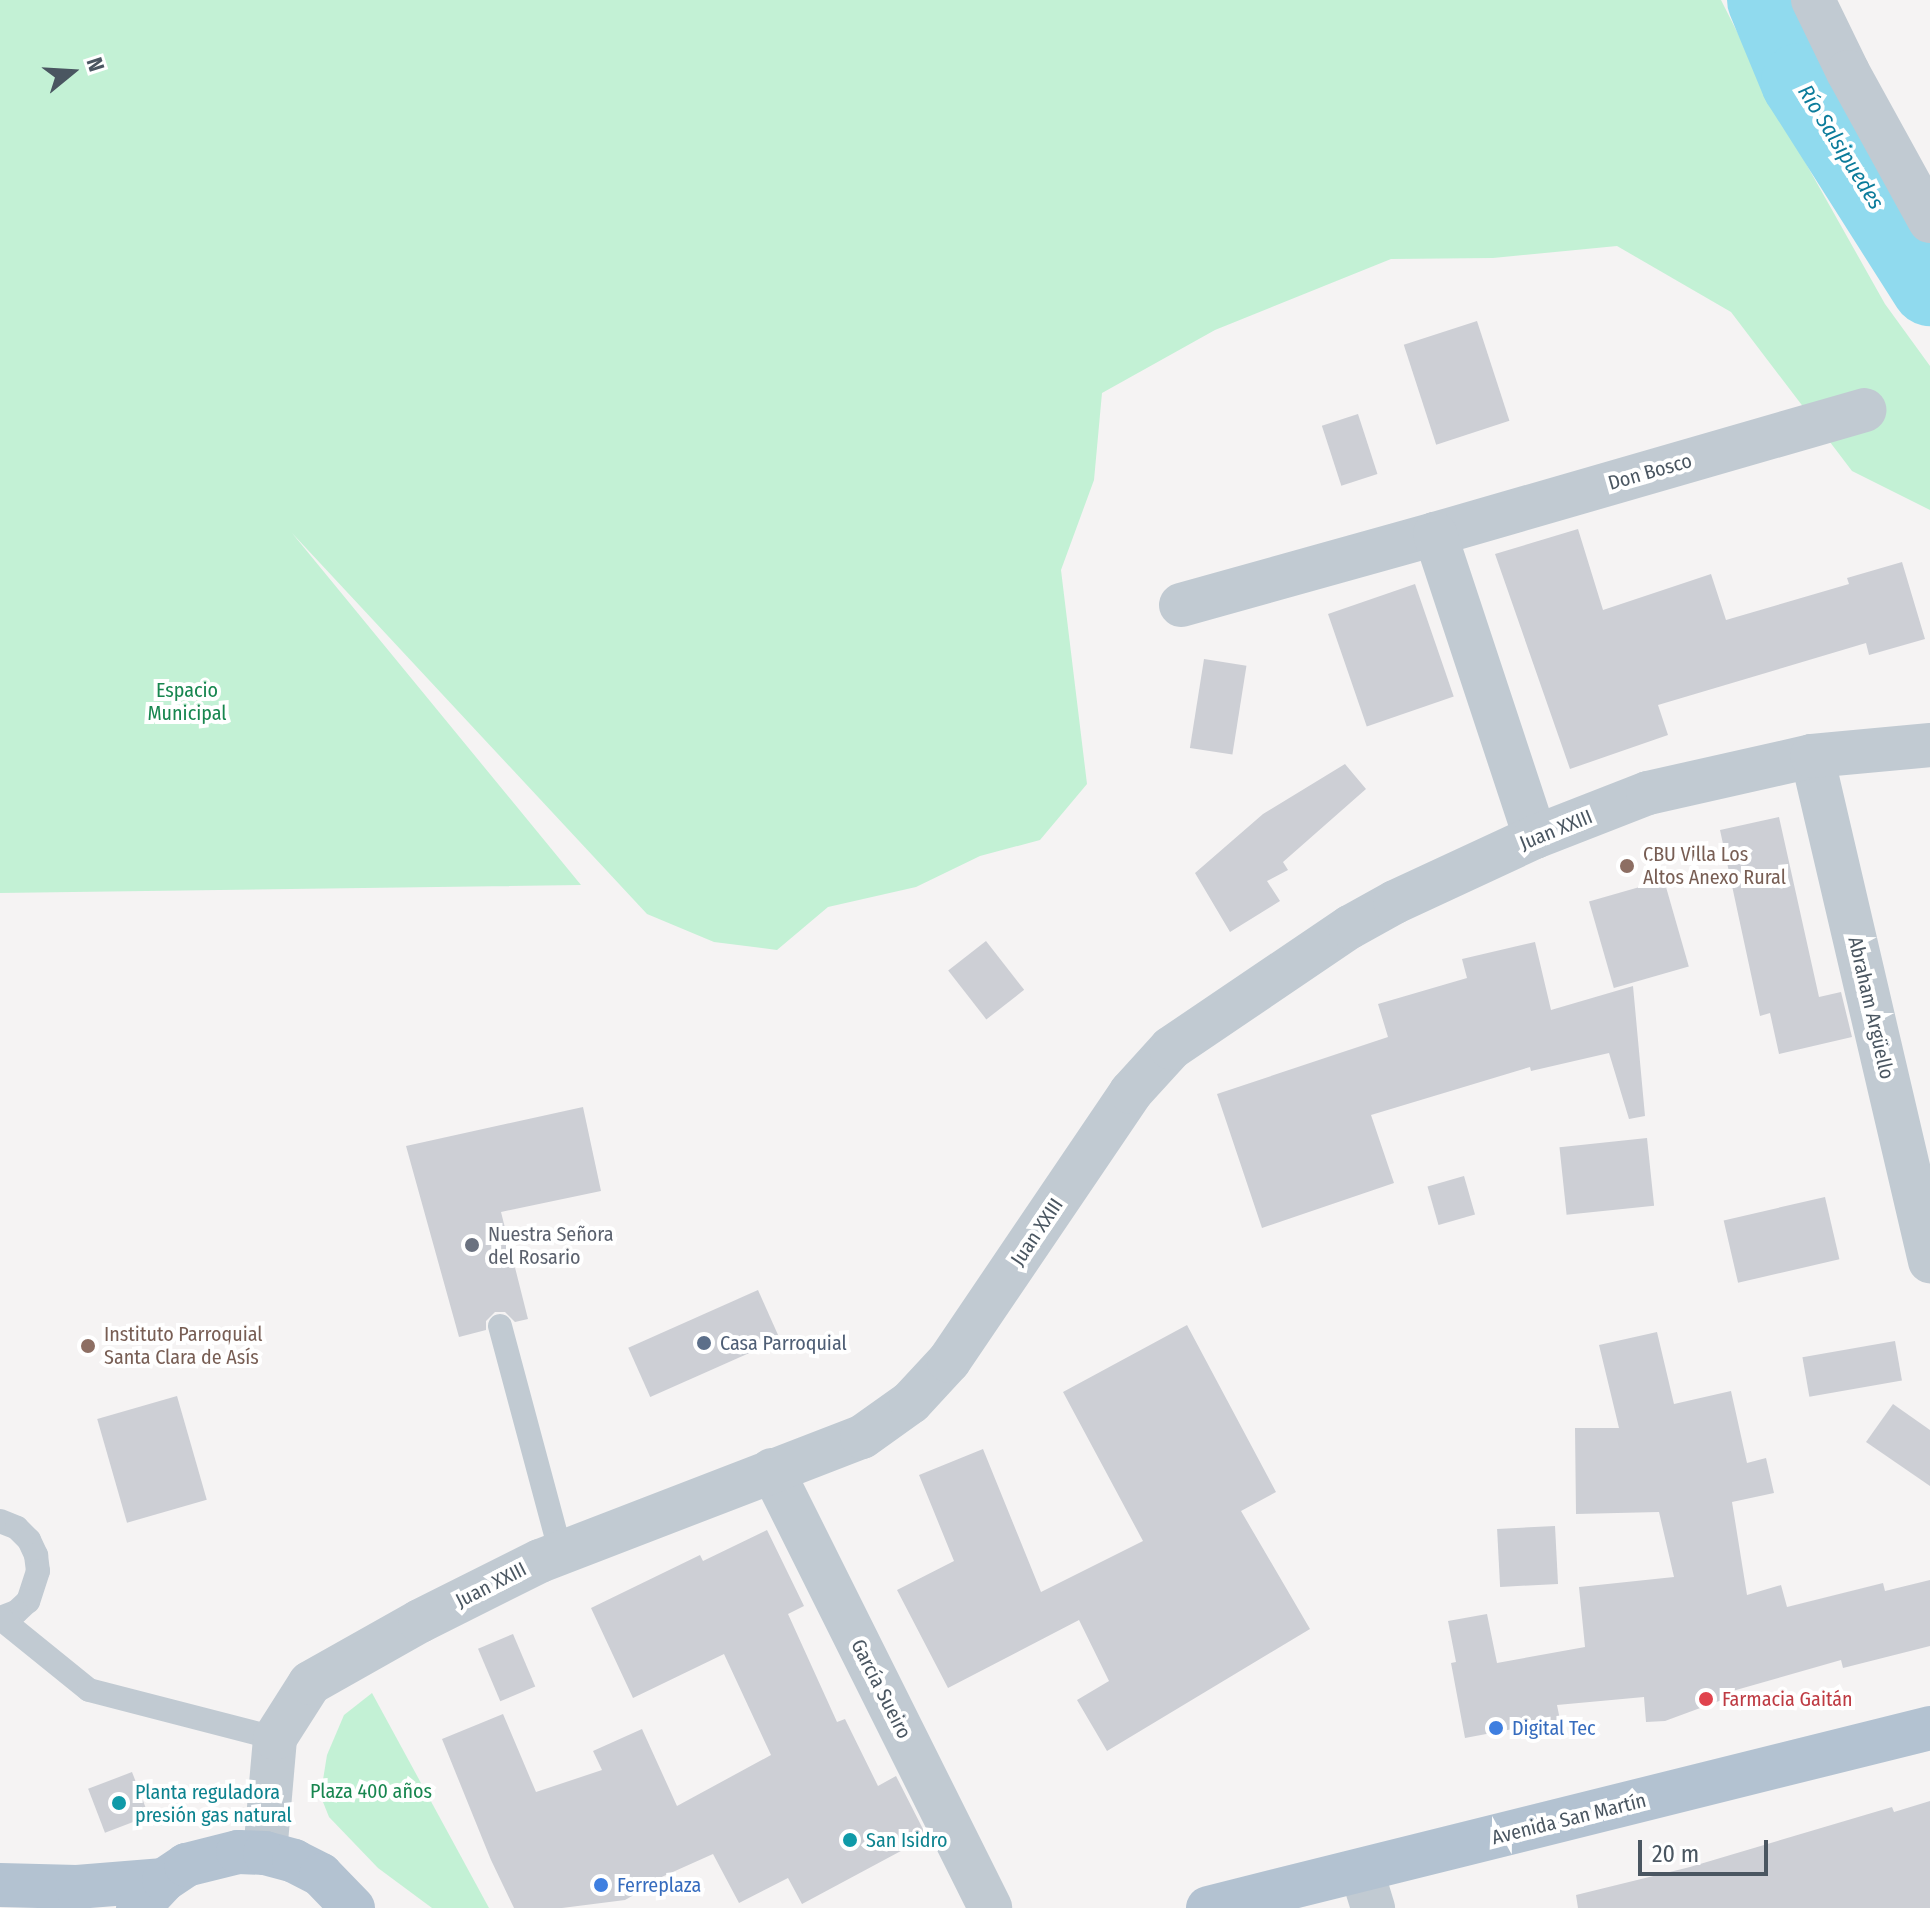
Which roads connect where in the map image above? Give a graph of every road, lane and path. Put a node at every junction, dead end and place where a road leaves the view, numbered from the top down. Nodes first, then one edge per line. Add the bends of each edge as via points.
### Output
1 (1813, 0) edge
2 (1925, 203) edge
3 (1864, 410) dead end
4 (1435, 534) junction
5 (1181, 605) dead end
6 (1930, 745) edge
7 (1812, 756) junction
8 (1535, 837) junction
9 (1930, 1261) edge
10 (500, 1326) dead end
11 (772, 1470) junction
12 (0, 1521) edge
13 (561, 1553) junction
14 (0, 1618) edge
15 (1930, 1728) edge
16 (275, 1738) junction
17 (265, 1853) junction
18 (0, 1885) edge
19 (1368, 1890) edge
20 (151, 1894) edge
21 (353, 1908) edge
22 (990, 1908) edge
23 (1208, 1908) edge

1 - 2 street
3 - 4 street, Don Bosco
4 - 5 street, Don Bosco
4 - 8 street
6 - 7 street, Juan XXIII
7 - 8 street, Juan XXIII via 1648,793
7 - 9 street, Abraham Argüello
8 - 11 street, Juan XXIII via 1361,921 1171,1048 1131,1092 949,1361 911,1402 862,1437
10 - 13 lane
11 - 13 street, Juan XXIII
11 - 22 street, García Sueiro
12 - 14 lane via 29,1540 38,1571 28,1601
13 - 16 street, Juan XXIII via 420,1621 310,1683
14 - 16 lane via 89,1690
15 - 19 main road, Avenida San Martín
16 - 17 street, Juan XXIII
17 - 20 main road via 212,1856 186,1865
17 - 21 main road via 321,1875
18 - 20 main road
19 - 23 main road, Avenida San Martín

